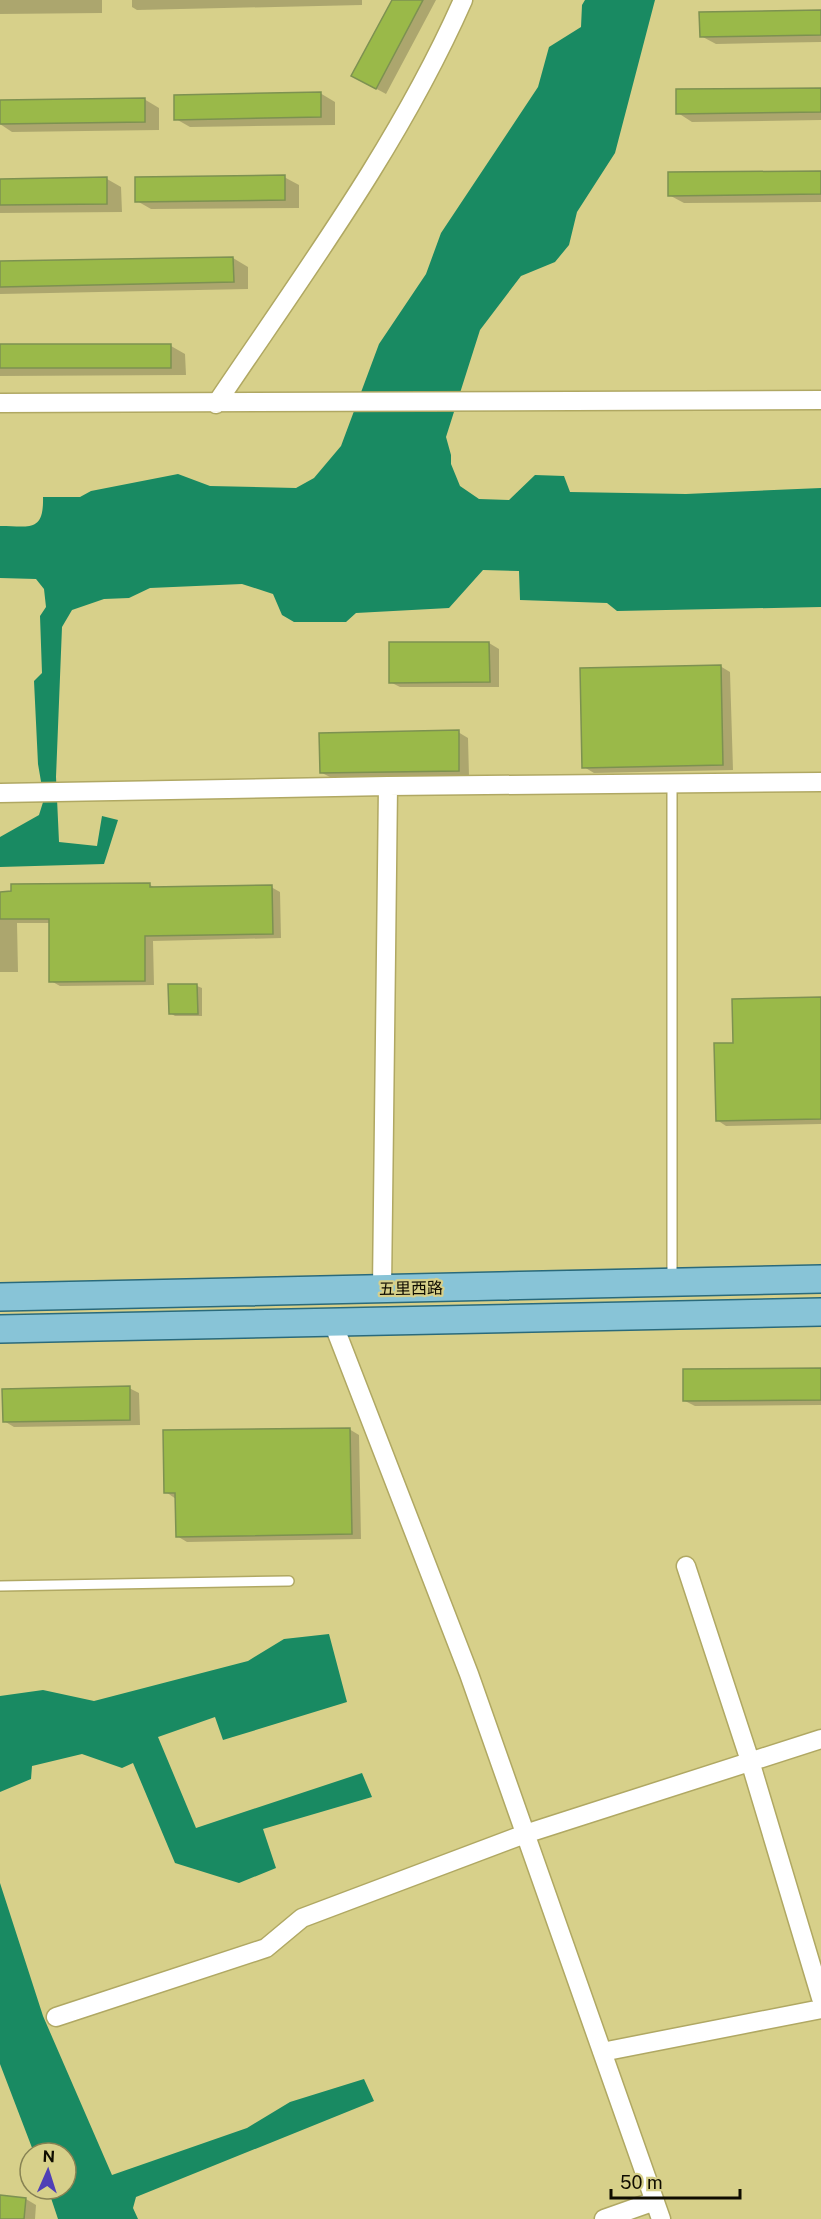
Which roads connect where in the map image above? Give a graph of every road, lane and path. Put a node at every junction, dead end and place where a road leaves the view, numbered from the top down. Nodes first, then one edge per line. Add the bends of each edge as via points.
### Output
1 (463, 0) edge
2 (821, 400) edge
3 (0, 403) edge
4 (216, 404) junction
5 (821, 782) edge
6 (672, 785) junction
7 (388, 786) junction
8 (0, 793) edge
9 (821, 1279) edge
10 (672, 1283) junction
11 (382, 1289) junction
12 (0, 1297) edge
13 (821, 1312) edge
14 (333, 1323) junction
15 (0, 1329) edge
16 (686, 1566) dead end
17 (289, 1581) dead end
18 (0, 1586) edge
19 (821, 1739) edge
20 (750, 1761) junction
21 (525, 1834) junction
22 (821, 1998) edge
23 (821, 2009) edge
24 (56, 2017) dead end
25 (602, 2052) junction
26 (655, 2200) junction
27 (604, 2219) edge
28 (662, 2219) edge

1 - 4 street via 370,174
2 - 4 street
3 - 4 street
5 - 6 street
6 - 7 street
6 - 10 lane
7 - 8 street
7 - 11 street
9 - 10 main road, 五里西路
10 - 11 main road, 五里西路
11 - 12 main road, 五里西路
13 - 14 main road, 五里西路
14 - 15 main road, 五里西路
14 - 21 street via 469,1674
16 - 20 street
17 - 18 lane
19 - 20 street
20 - 21 street
20 - 22 street
21 - 24 street via 302,1918 266,1948
21 - 25 street
23 - 25 street
25 - 26 street
26 - 27 street
26 - 28 street

